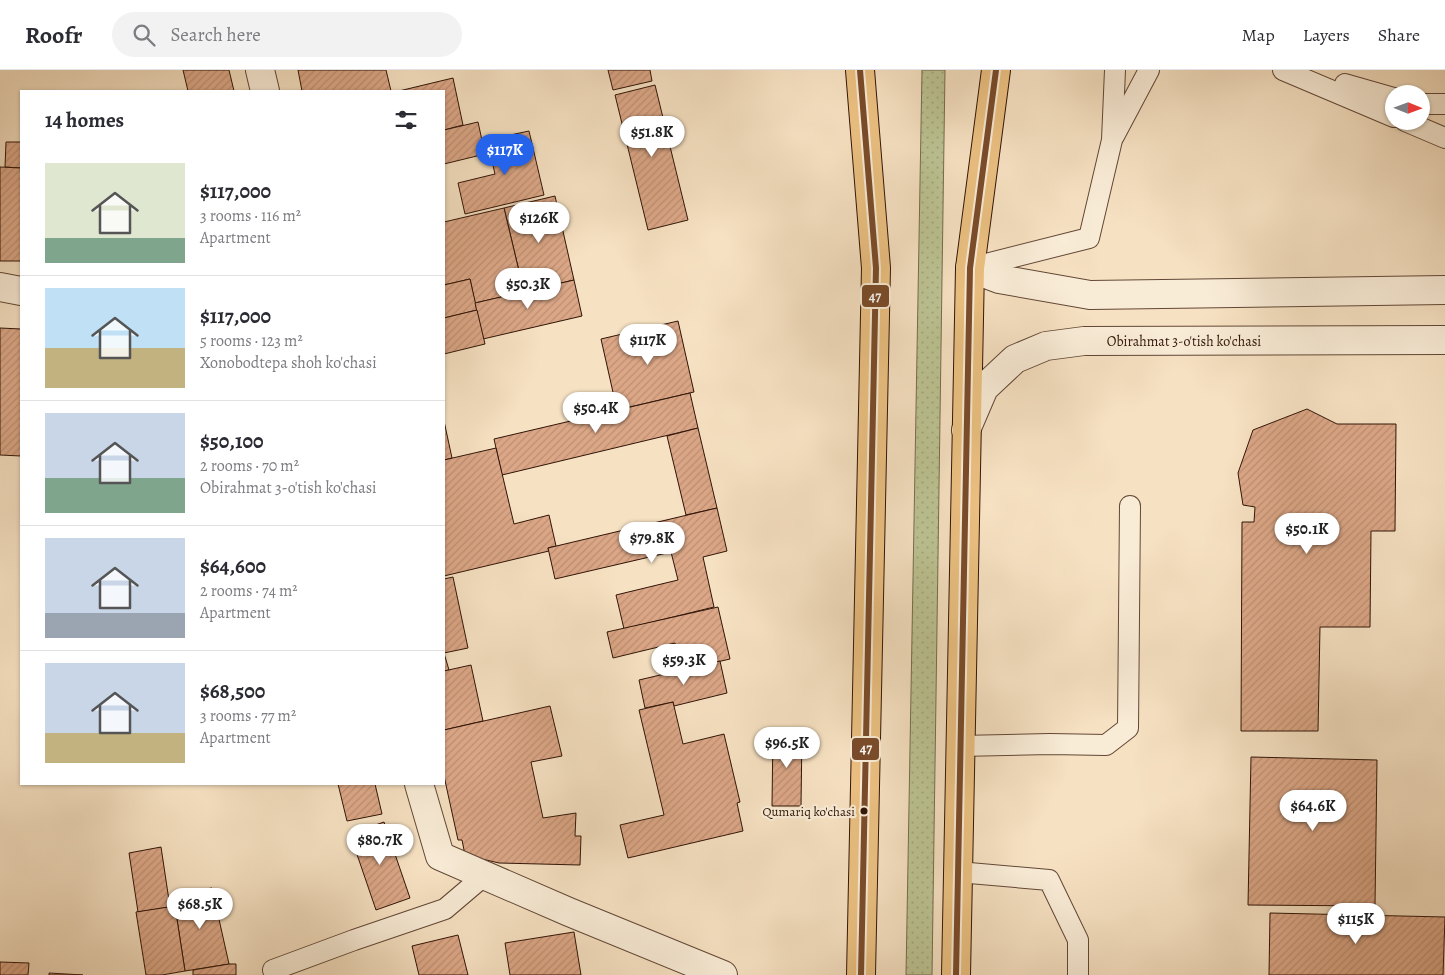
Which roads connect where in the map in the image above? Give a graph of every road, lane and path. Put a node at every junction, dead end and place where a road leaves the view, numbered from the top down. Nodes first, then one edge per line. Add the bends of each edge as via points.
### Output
1 (260, 70) edge
2 (860, 70) edge
3 (996, 70) edge
4 (1115, 70) edge
5 (1149, 70) edge
6 (1283, 70) edge
7 (1294, 70) edge
8 (265, 90) edge
9 (1385, 95) edge
10 (1430, 104) edge
11 (1445, 104) edge
12 (1385, 112) edge
13 (1426, 130) edge
14 (1445, 138) edge
15 (1112, 140) junction
16 (970, 268) junction
17 (0, 287) edge
18 (1445, 290) edge
19 (20, 291) edge
20 (1445, 340) edge
21 (966, 432) junction
22 (1130, 506) dead end
23 (960, 746) junction
24 (419, 785) edge
25 (958, 872) junction
26 (485, 875) junction
27 (273, 970) dead end
28 (723, 975) edge
29 (862, 975) edge
30 (956, 975) edge
31 (1078, 975) edge

1 - 8 street
2 - 29 highway via 876,268
3 - 16 highway
4 - 15 lane
5 - 15 lane
6 - 12 lane
7 - 9 lane
10 - 11 lane
13 - 14 lane
15 - 16 lane via 1089,238
16 - 18 street via 999,279 1090,295
16 - 21 highway
17 - 19 street
20 - 21 street, Obirahmat 3-o'tish ko'chasi via 1084,341 1046,346 1015,359 984,388
21 - 23 highway
22 - 23 lane via 1128,728 1106,745
23 - 25 highway
24 - 26 street via 440,856
25 - 30 highway
25 - 31 lane via 1049,880 1078,940
26 - 27 lane via 445,909
26 - 28 street

